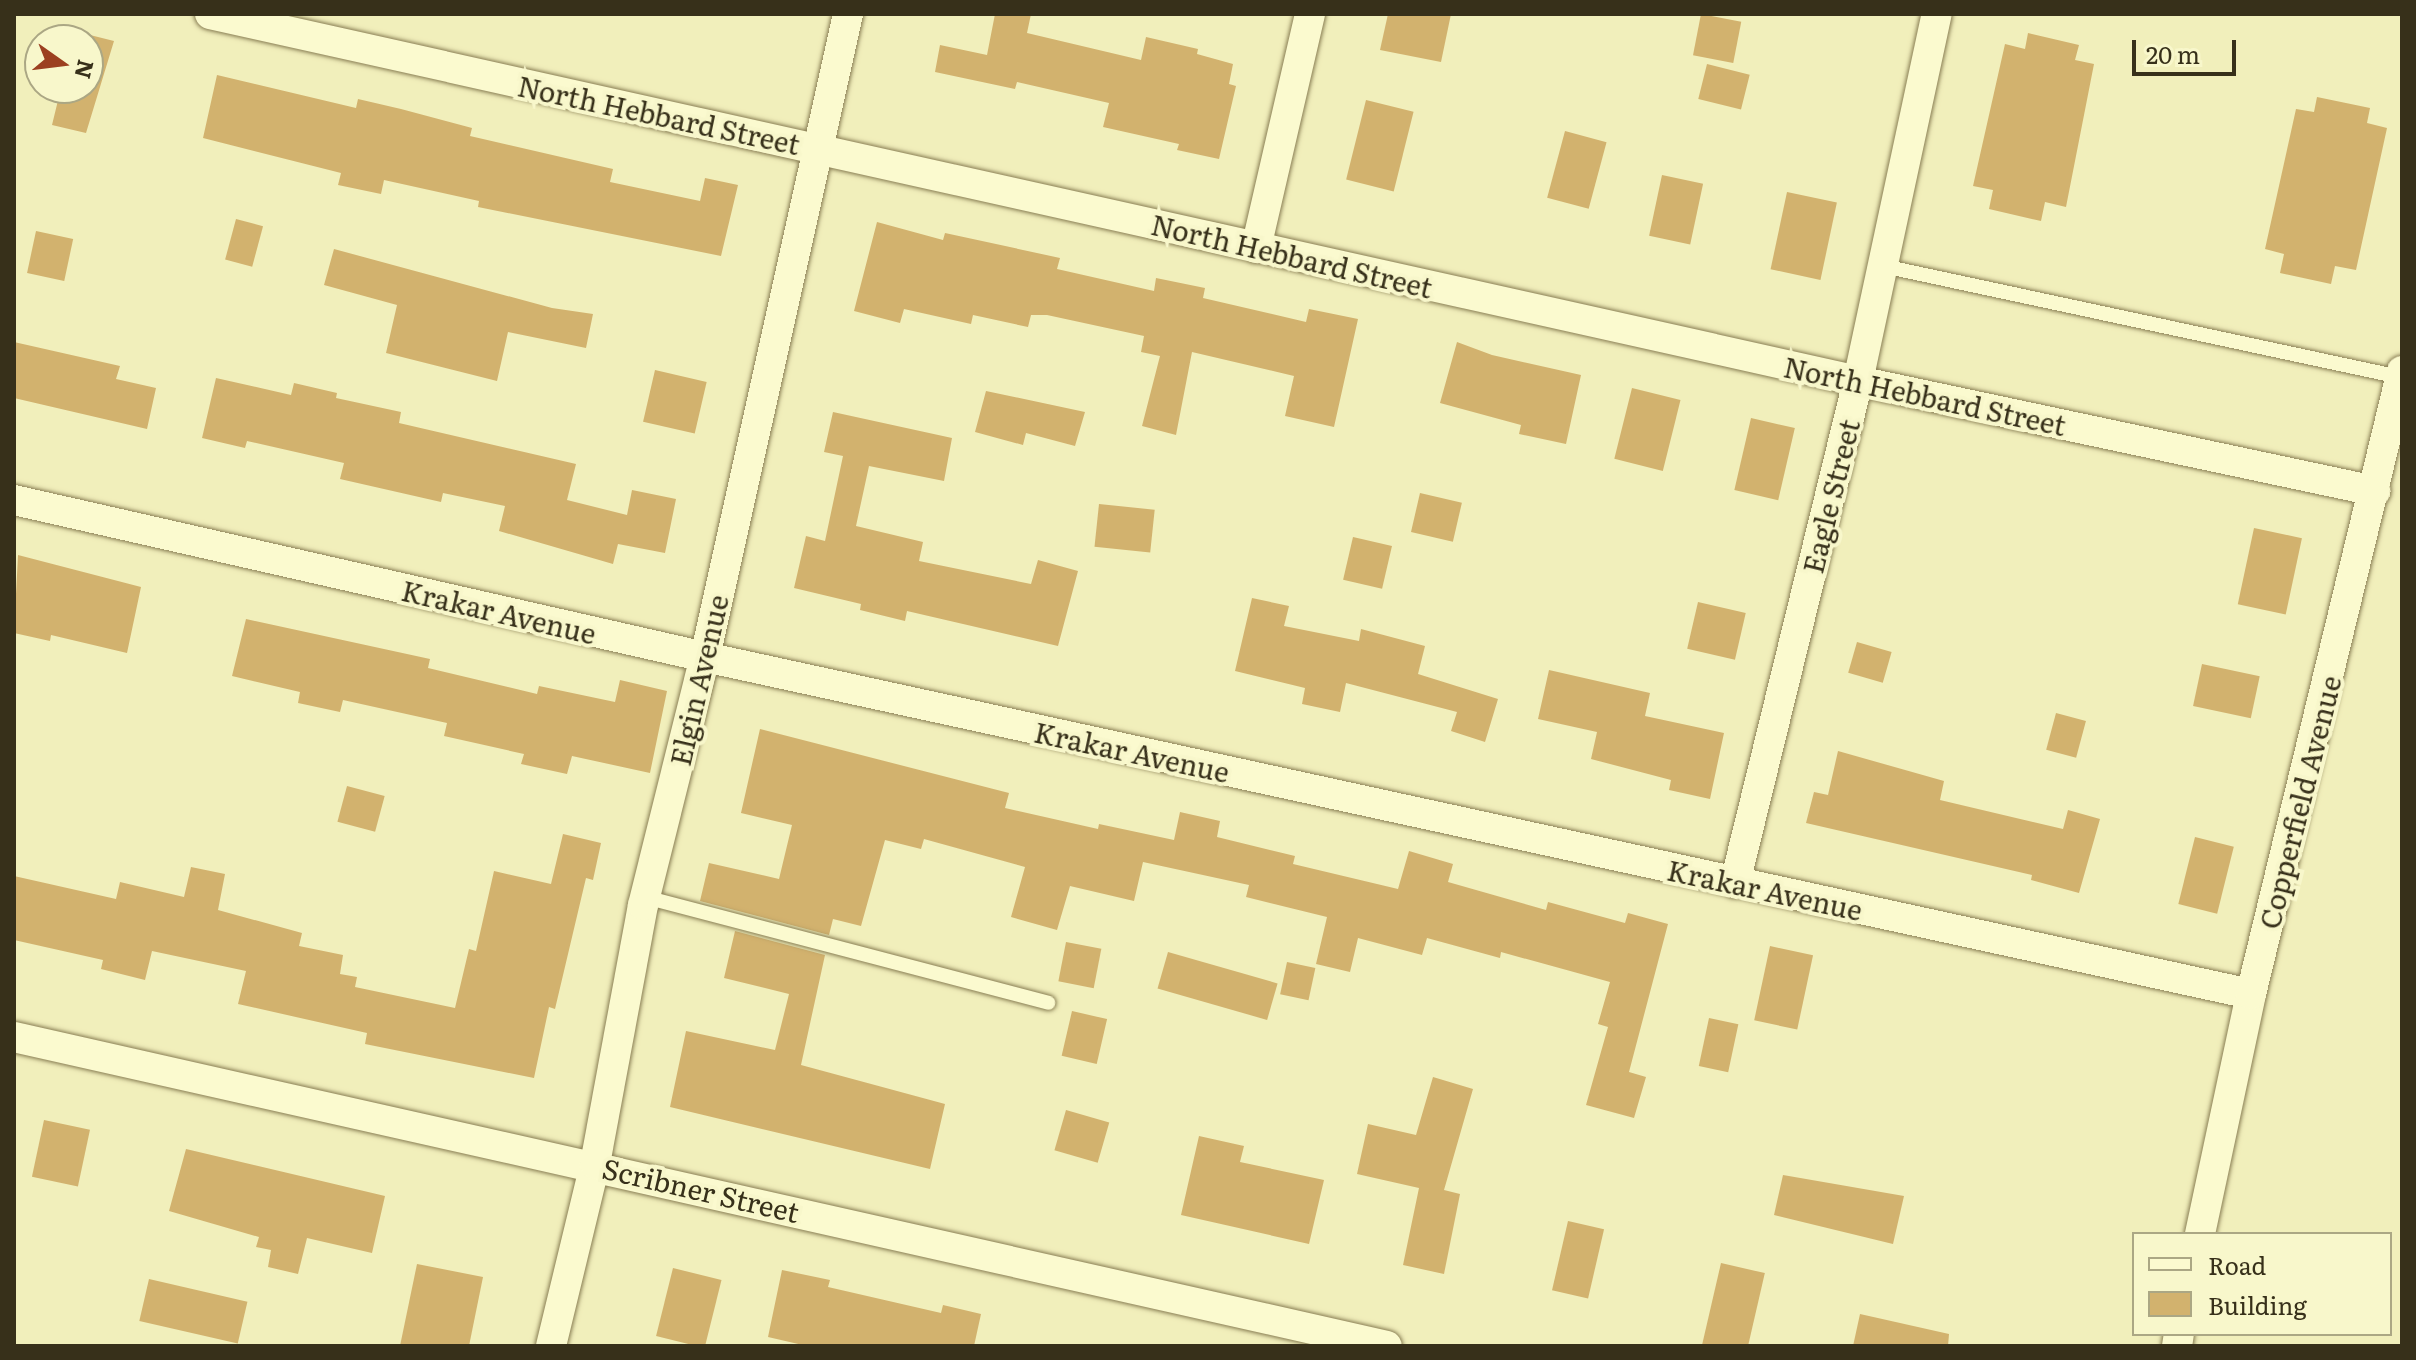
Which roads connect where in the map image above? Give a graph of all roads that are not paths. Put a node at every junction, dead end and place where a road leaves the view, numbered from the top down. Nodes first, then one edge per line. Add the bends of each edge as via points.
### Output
1 (210, 14) edge
2 (848, 14) edge
3 (1310, 14) edge
4 (1937, 14) edge
5 (307, 26) edge
6 (817, 149) junction
7 (1256, 248) junction
8 (1883, 266) junction
9 (2401, 374) edge
10 (1858, 381) junction
11 (2375, 491) junction
12 (14, 500) edge
13 (705, 657) junction
14 (1735, 883) junction
15 (645, 897) junction
16 (2251, 994) junction
17 (1048, 1003) dead end
18 (14, 1037) edge
19 (595, 1164) junction
20 (2200, 1232) edge
21 (551, 1346) edge
22 (1387, 1346) edge

1 - 5 street, North Hebbard Street
2 - 6 street, Elgin Avenue
3 - 7 street
4 - 8 street, Eagle Street
5 - 6 street, North Hebbard Street
6 - 7 street, North Hebbard Street
6 - 13 street, Elgin Avenue
7 - 10 street, North Hebbard Street
8 - 9 lane
8 - 10 street, Eagle Street
9 - 11 street, Copperfield Avenue
10 - 11 street, North Hebbard Street
10 - 14 street, Eagle Street
11 - 16 street, Copperfield Avenue
12 - 13 street, Krakar Avenue
13 - 14 street, Krakar Avenue
13 - 15 street, Elgin Avenue
14 - 16 street, Krakar Avenue
15 - 17 lane
15 - 19 street, Elgin Avenue
16 - 20 street, Copperfield Avenue
18 - 19 street, Scribner Street
19 - 21 street, Elgin Avenue
19 - 22 street, Scribner Street

